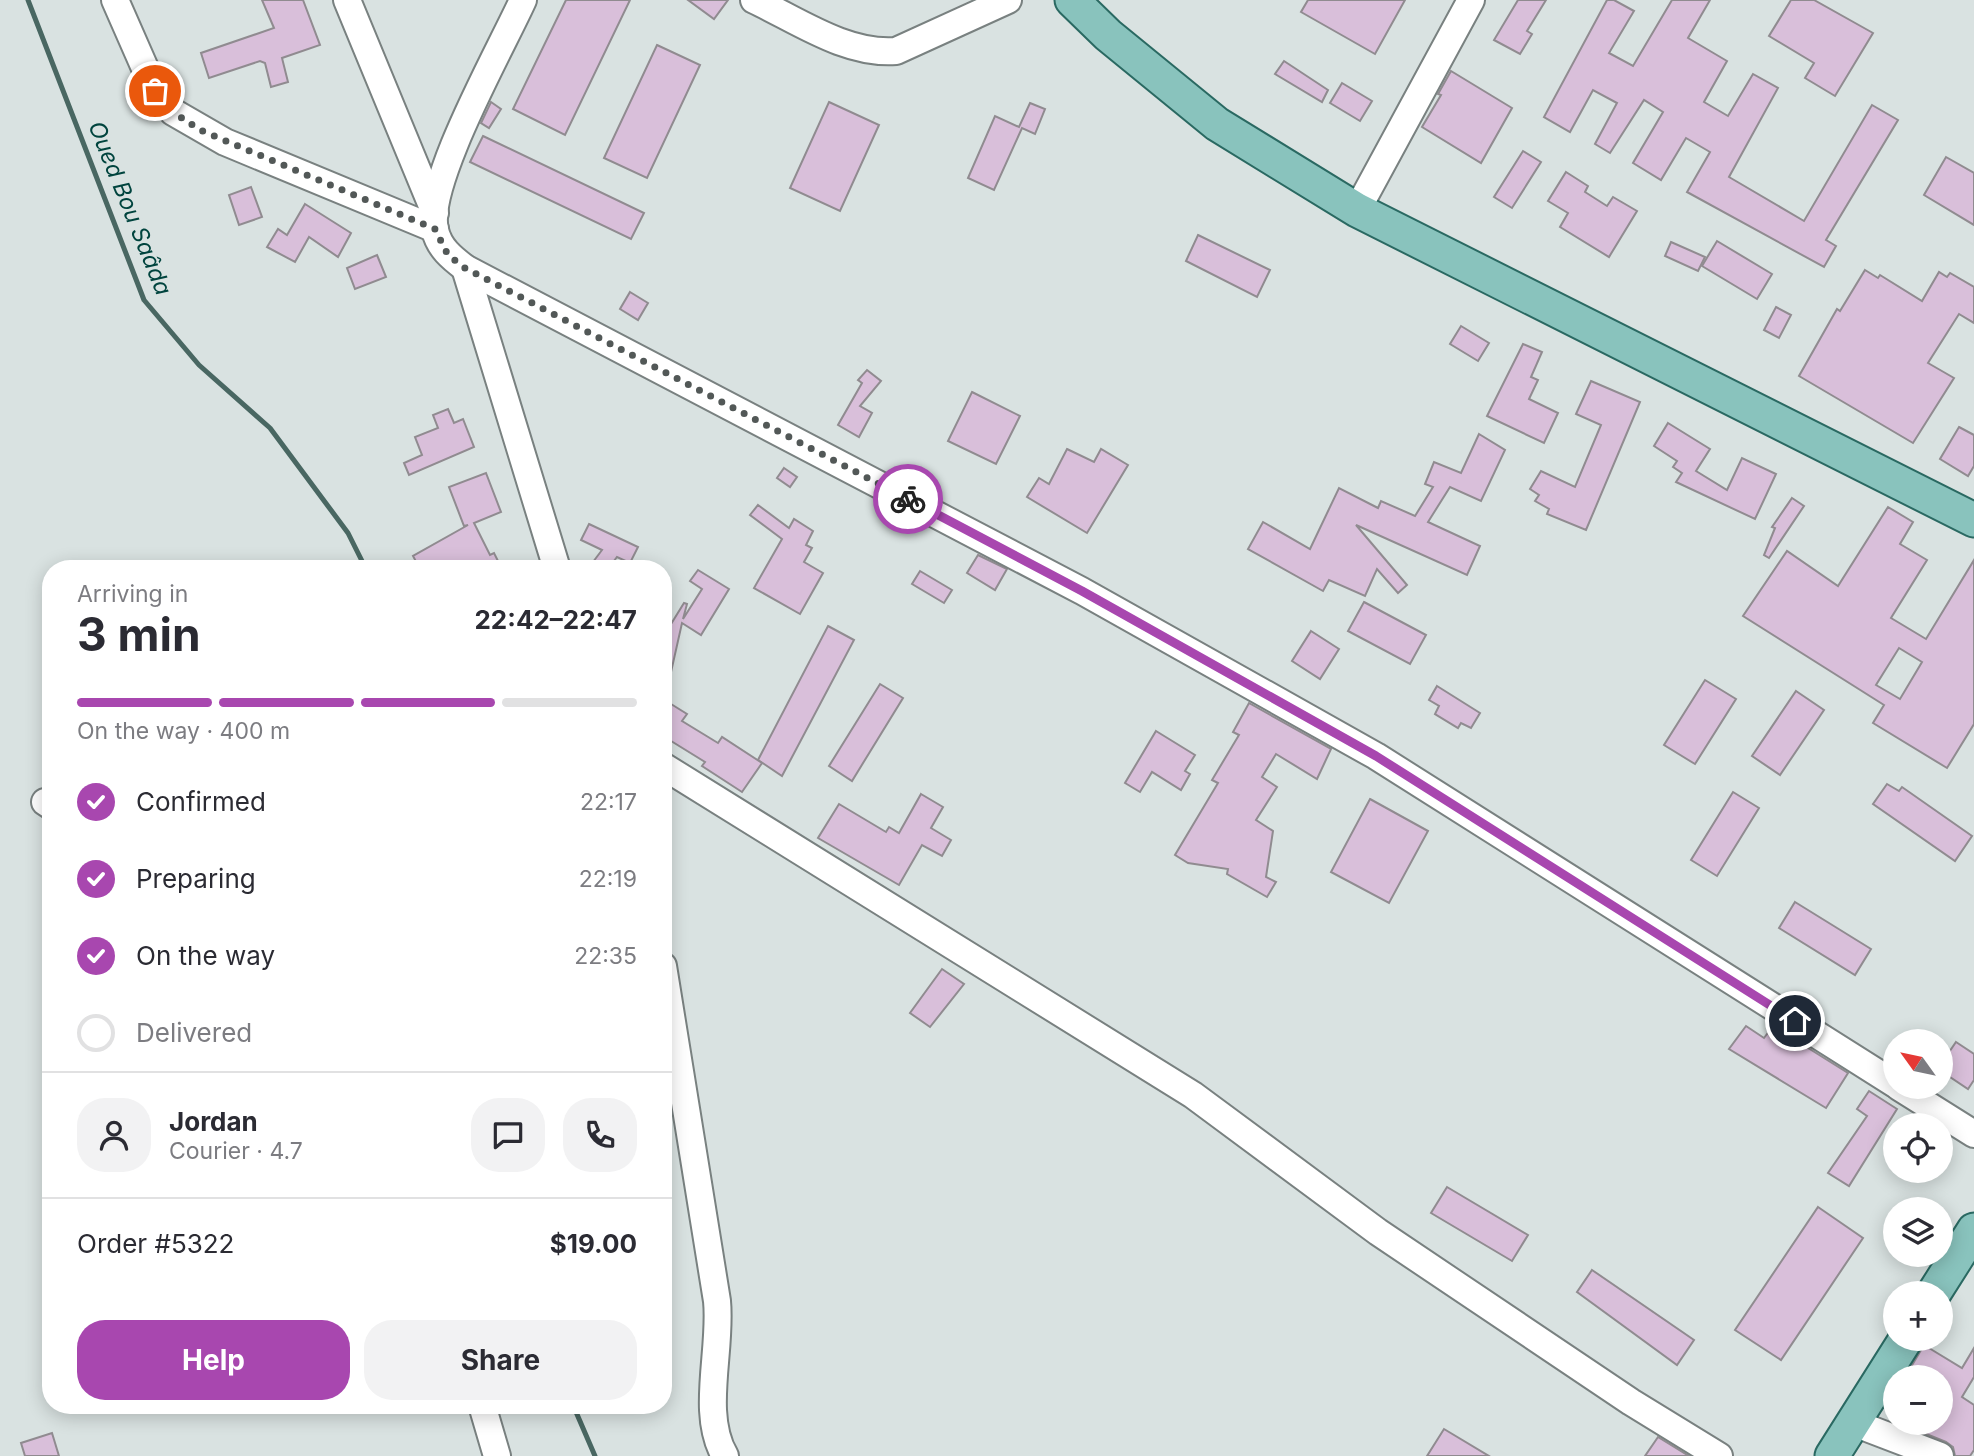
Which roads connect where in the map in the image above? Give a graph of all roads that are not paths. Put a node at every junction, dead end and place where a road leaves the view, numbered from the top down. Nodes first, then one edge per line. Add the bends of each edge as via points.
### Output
1 (115, 0) edge
2 (346, 0) edge
3 (523, 0) edge
4 (754, 0) edge
5 (1008, 0) edge
6 (1072, 0) edge
7 (1471, 0) edge
8 (1357, 209) junction
9 (435, 221) junction
10 (465, 268) junction
11 (1974, 520) edge
12 (554, 560) edge
13 (672, 772) edge
14 (672, 1022) edge
15 (1883, 1077) edge
16 (1918, 1099) edge
17 (1974, 1134) edge
18 (1974, 1230) edge
19 (1974, 1259) edge
20 (1942, 1281) edge
21 (1953, 1293) edge
22 (1898, 1351) edge
23 (1883, 1402) edge
24 (485, 1414) edge
25 (1867, 1428) junction
26 (497, 1456) edge
27 (725, 1456) edge
28 (1719, 1456) edge
29 (1832, 1456) edge
30 (1849, 1456) edge
31 (1940, 1456) edge

1 - 9 street via 155,91 173,112 225,142
2 - 9 street
3 - 9 street via 456,143 443,177
4 - 5 street via 857,48 878,52 895,51
6 - 8 main road via 1217,124
7 - 8 street
8 - 11 main road
9 - 10 street via 448,255
10 - 12 street
10 - 15 street via 1082,591 1376,756
13 - 28 street via 1193,1095 1389,1239
14 - 27 street via 717,1301 720,1329 713,1414
16 - 17 street
18 - 20 main road
19 - 21 main road
22 - 29 main road
23 - 25 main road
24 - 26 street
25 - 30 main road
25 - 31 street

